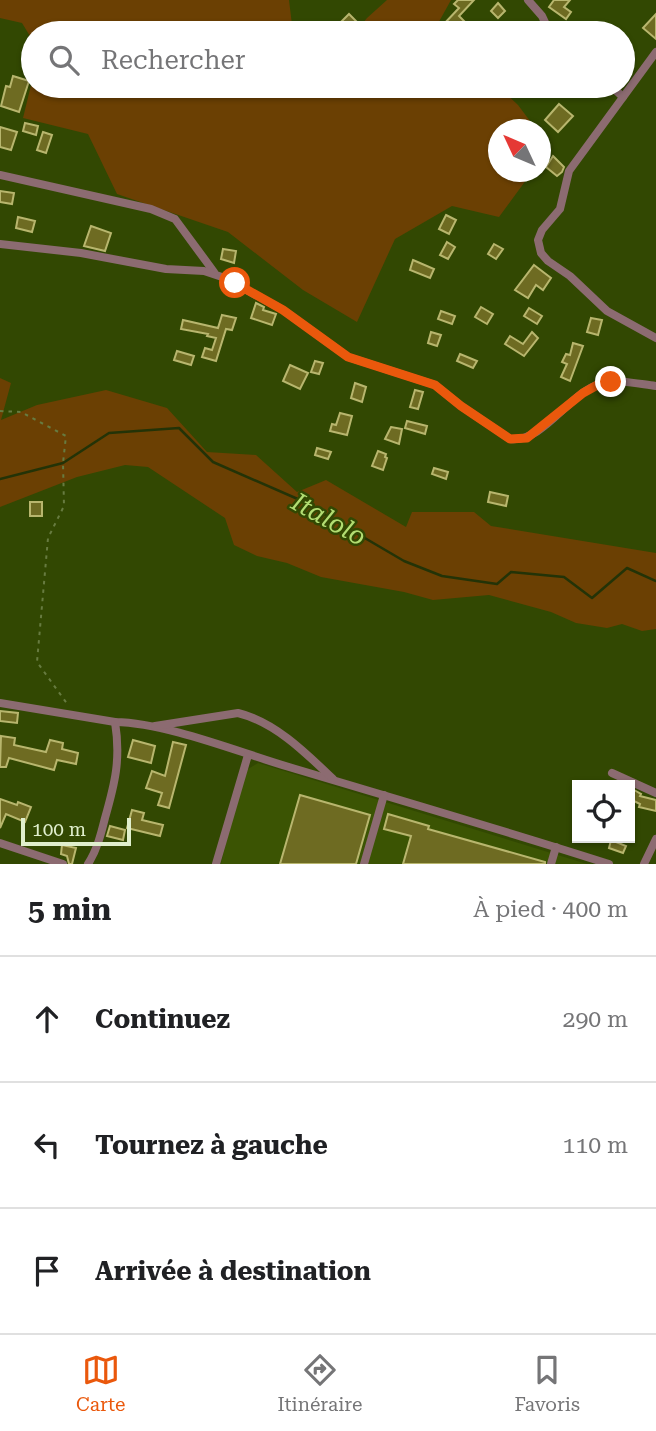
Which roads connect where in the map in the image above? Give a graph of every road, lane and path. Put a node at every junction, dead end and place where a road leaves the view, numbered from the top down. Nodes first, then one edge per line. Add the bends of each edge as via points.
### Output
1 (528, 0) edge
2 (544, 21) edge
3 (656, 52) edge
4 (635, 81) edge
5 (622, 98) edge
6 (0, 175) edge
7 (0, 244) edge
8 (215, 275) junction
9 (656, 338) edge
10 (656, 386) edge
11 (0, 411) edge
12 (0, 703) edge
13 (75, 715) junction
14 (115, 722) junction
15 (151, 727) junction
16 (248, 755) junction
17 (612, 773) dead end
18 (335, 781) junction
19 (656, 793) edge
20 (384, 795) junction
21 (656, 839) edge
22 (0, 843) edge
23 (556, 847) junction
24 (63, 864) edge
25 (88, 864) edge
26 (216, 864) edge
27 (364, 864) edge
28 (551, 864) edge
29 (609, 864) edge
30 (644, 864) edge

1 - 2 street
3 - 4 street
5 - 9 street via 569,172 560,209 542,230 538,246 548,261 607,311
6 - 8 street via 151,209 175,219
7 - 8 street
8 - 10 street via 283,310 348,357 435,385 510,439 533,434 601,383
11 - 13 path via 21,412 66,436 64,506 48,538 37,662
12 - 13 street
13 - 14 street
14 - 15 street
14 - 25 street via 117,774 99,843
15 - 16 street
15 - 18 street via 247,715 290,740
16 - 18 street
16 - 26 street
17 - 19 street
18 - 20 street
20 - 23 street
20 - 27 street
21 - 30 street
22 - 24 street
23 - 28 street
23 - 29 street

